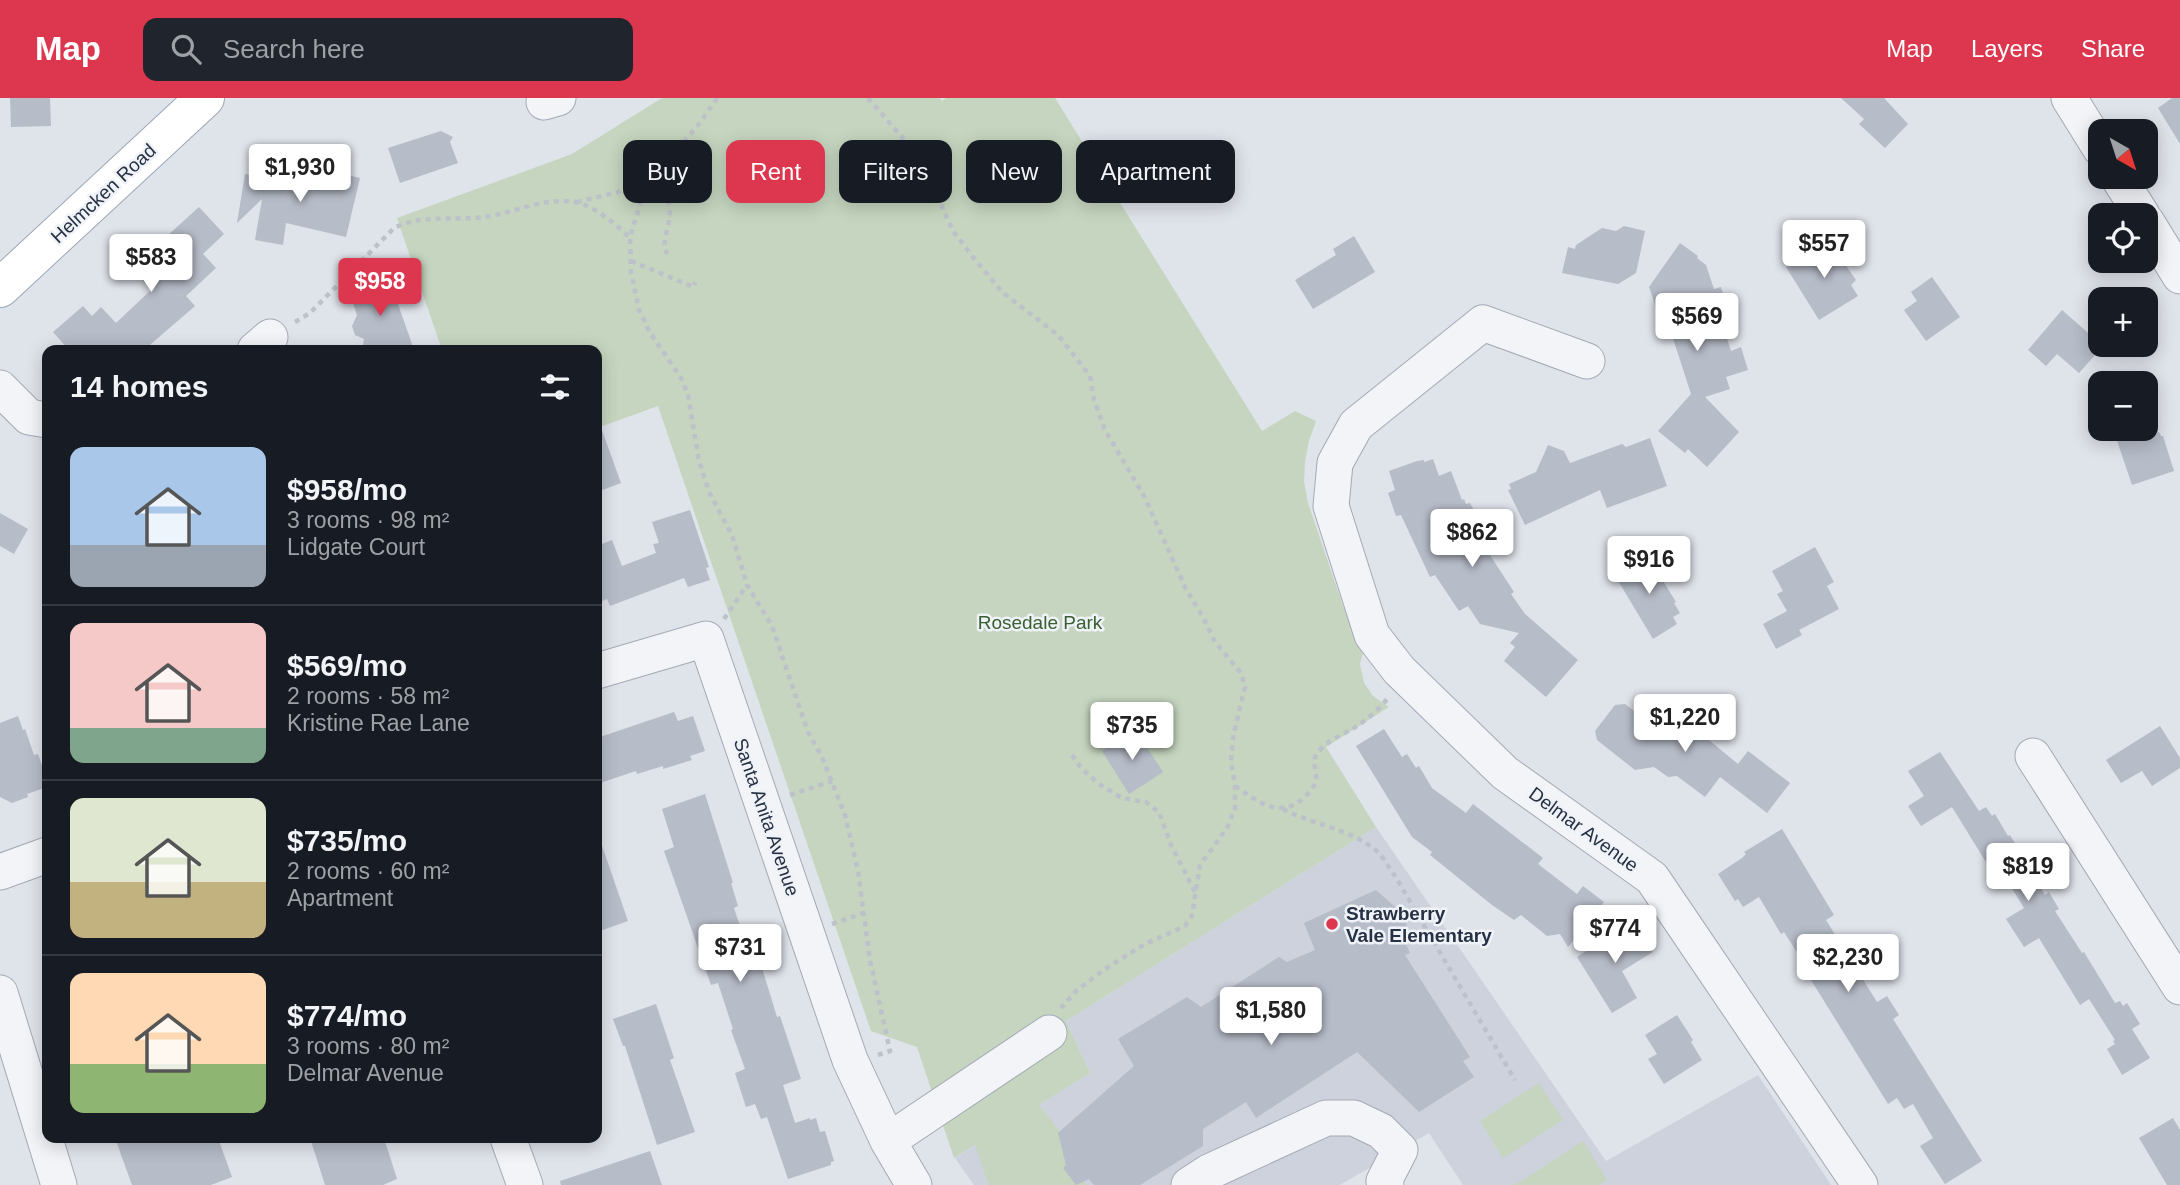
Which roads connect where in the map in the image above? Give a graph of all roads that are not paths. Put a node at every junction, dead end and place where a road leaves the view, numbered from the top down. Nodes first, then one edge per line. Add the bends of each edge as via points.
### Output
1 (205, 98) edge
2 (2069, 98) edge
3 (2088, 129) edge
4 (2158, 240) edge
5 (2180, 276) edge
6 (0, 288) edge
7 (1587, 361) dead end
8 (0, 388) edge
9 (42, 419) edge
10 (602, 670) edge
11 (2033, 756) dead end
12 (42, 856) edge
13 (2, 865) edge
14 (2180, 986) edge
15 (0, 993) edge
16 (1049, 1033) road end
17 (42, 1130) edge
18 (888, 1141) junction
19 (46, 1143) edge
20 (510, 1143) edge
21 (1385, 1183) edge
22 (59, 1185) edge
23 (525, 1185) edge
24 (914, 1185) edge
25 (1189, 1185) edge
26 (1860, 1185) edge

1 - 6 main road, Helmcken Road
2 - 3 street
4 - 5 street
7 - 26 street, Delmar Avenue via 1483,323 1356,425 1335,463 1331,506 1372,635 1399,670 1505,773 1652,878
8 - 9 street via 29,417
10 - 18 street, Santa Anita Avenue via 706,639 852,1064
11 - 14 street
12 - 13 street
15 - 17 street
16 - 18 street
18 - 24 street, Santa Anita Avenue
19 - 22 street
20 - 23 street
21 - 25 street via 1400,1150 1381,1131 1354,1118 1326,1118

